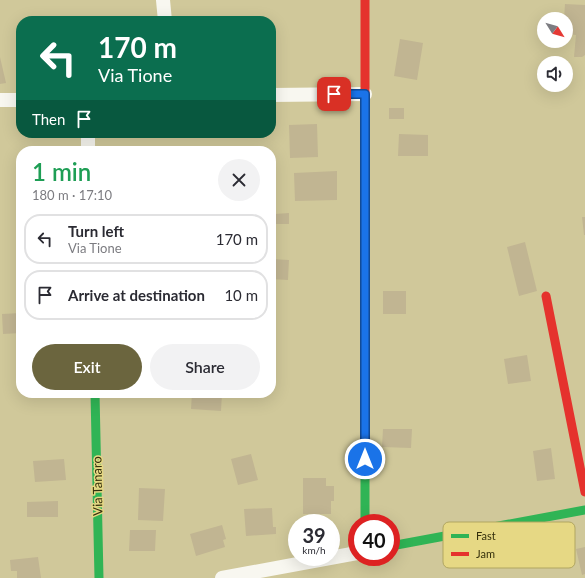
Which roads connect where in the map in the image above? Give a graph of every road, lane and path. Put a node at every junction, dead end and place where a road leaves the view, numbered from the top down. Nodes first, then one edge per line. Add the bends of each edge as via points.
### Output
1 (163, 0) edge
2 (364, 0) edge
3 (165, 16) edge
4 (365, 94) junction
5 (276, 95) edge
6 (0, 100) edge
7 (16, 100) edge
8 (546, 296) dead end
9 (95, 398) edge
10 (585, 492) edge
11 (585, 510) edge
12 (365, 514) edge
13 (520, 522) edge
14 (443, 536) edge
15 (400, 544) edge
16 (348, 555) edge
17 (99, 578) edge
18 (222, 578) edge

1 - 3 street
2 - 4 street
4 - 5 street
4 - 12 street
6 - 7 street
8 - 10 street
9 - 17 street, Via Tanaro
11 - 13 street
14 - 15 street
16 - 18 street

